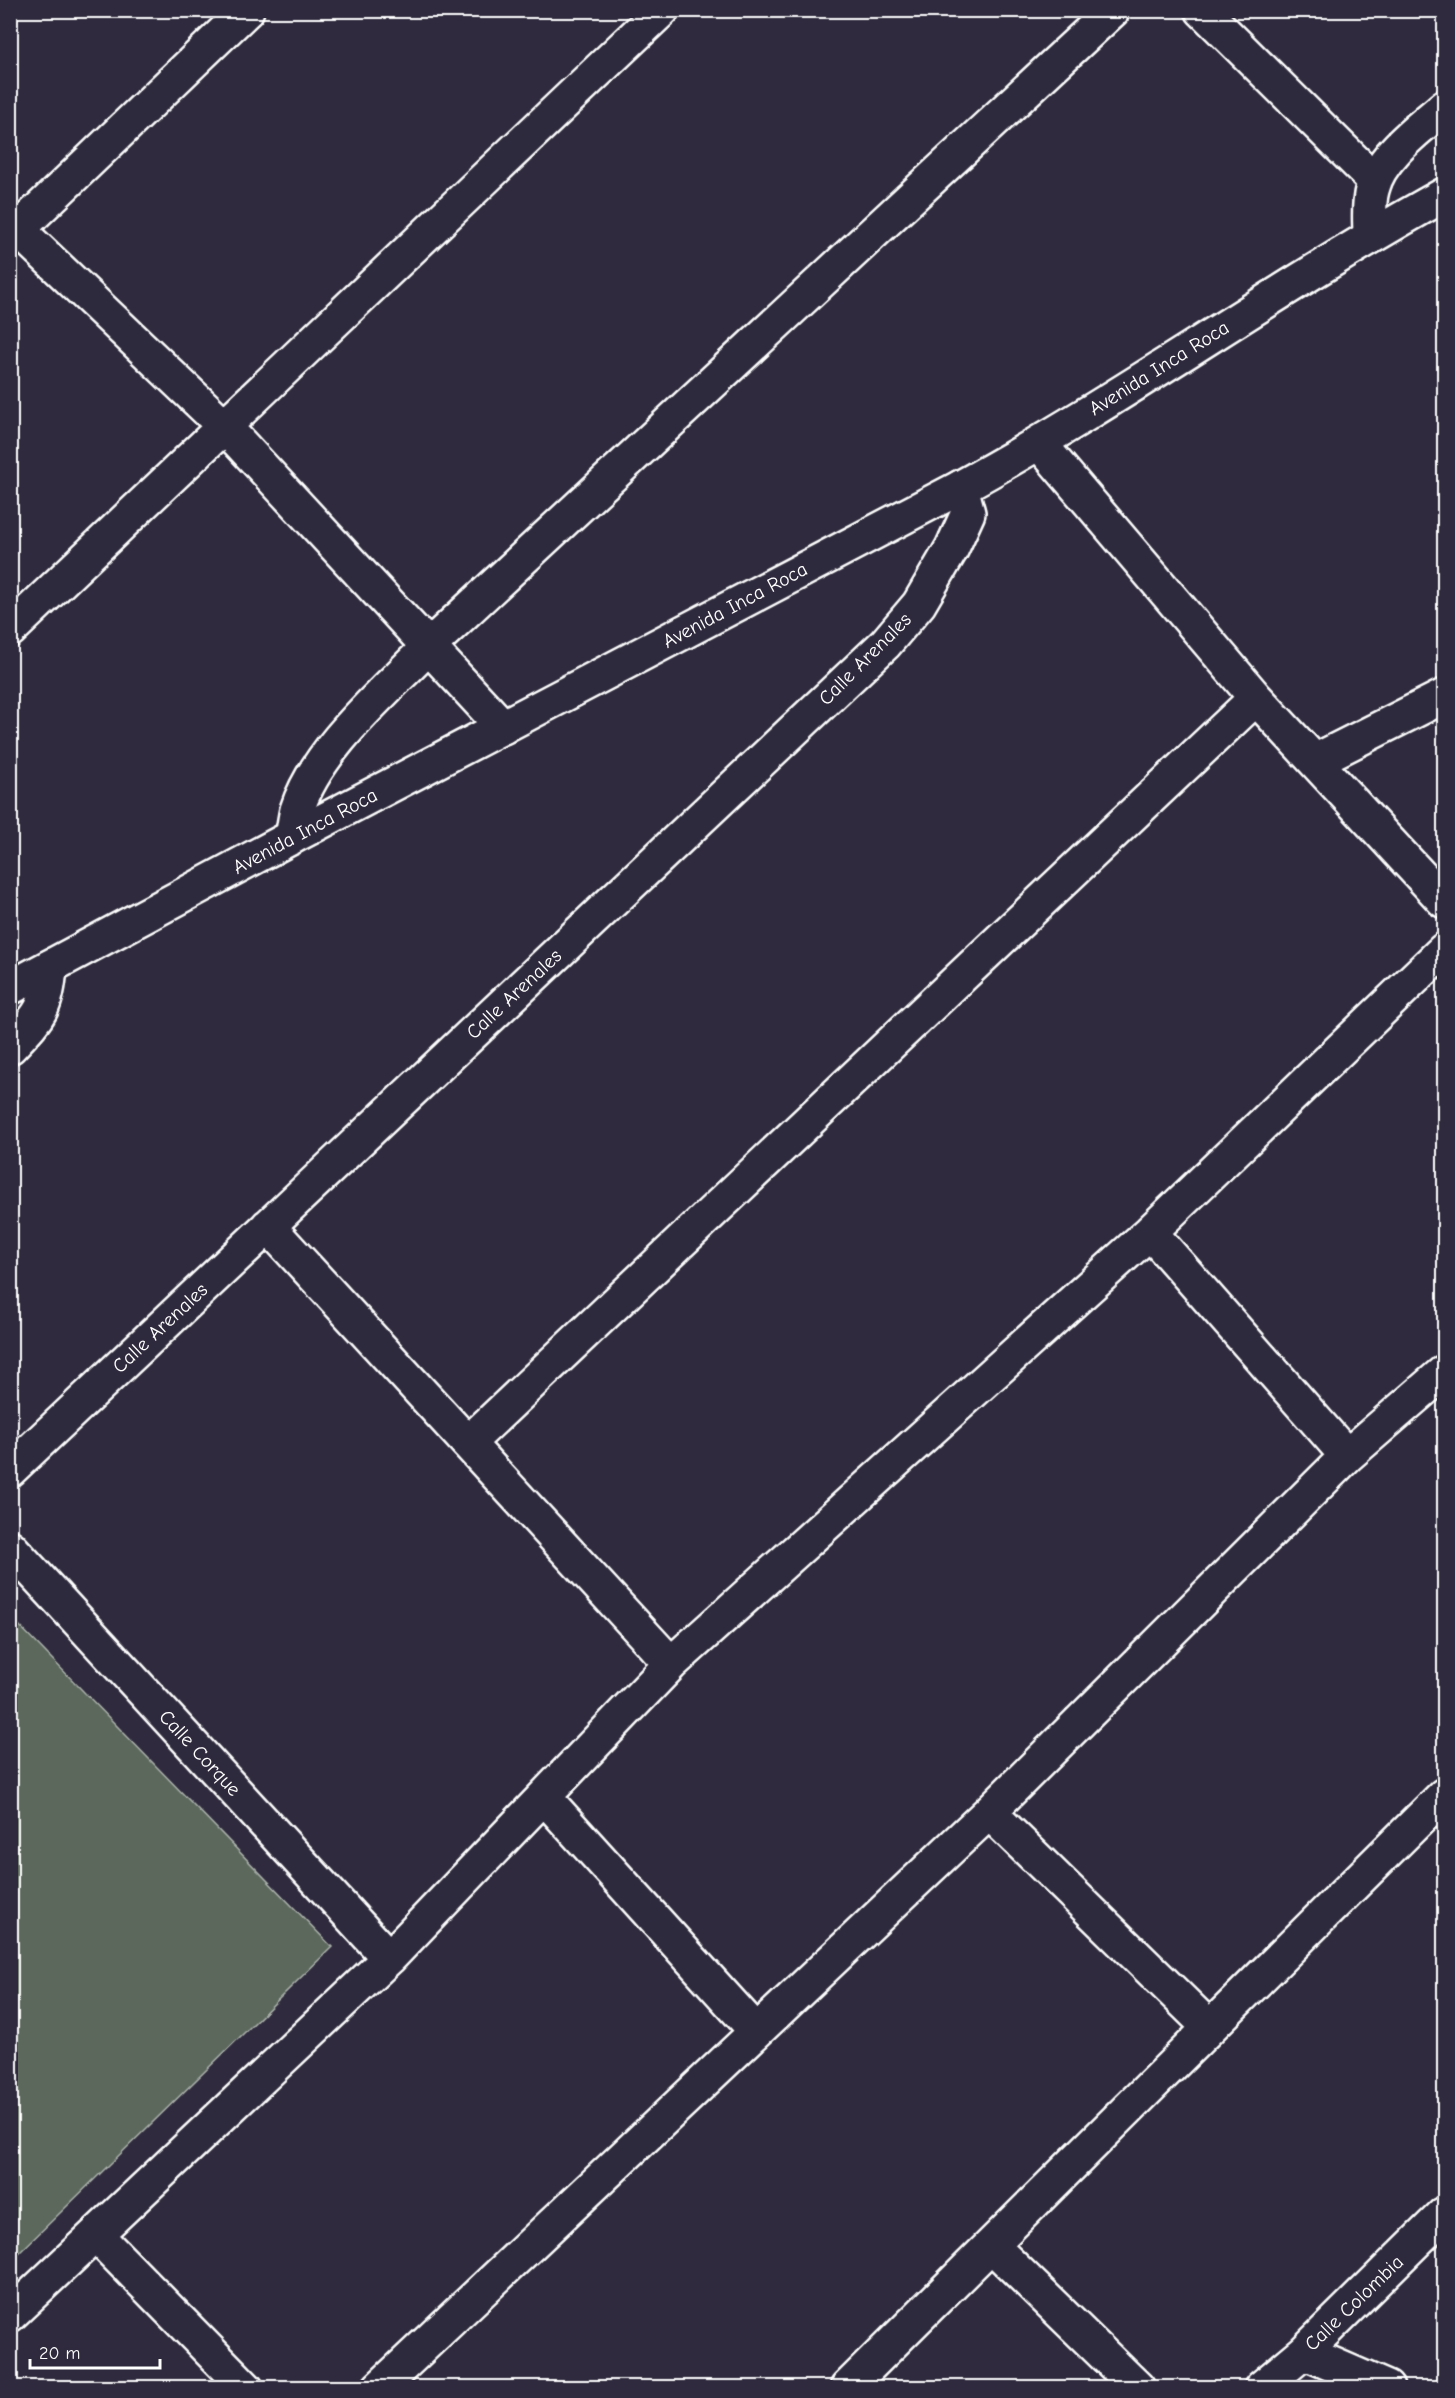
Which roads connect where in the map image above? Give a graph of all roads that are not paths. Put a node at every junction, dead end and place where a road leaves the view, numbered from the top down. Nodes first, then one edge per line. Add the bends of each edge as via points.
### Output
1 (247, 10) edge
2 (662, 10) edge
3 (1113, 10) edge
4 (1202, 10) edge
5 (1444, 107) edge
6 (1375, 181) junction
7 (1444, 195) edge
8 (13, 230) edge
9 (1370, 236) junction
10 (224, 425) junction
11 (1040, 444) junction
12 (961, 488) junction
13 (10, 630) edge
14 (429, 646) junction
15 (1444, 696) edge
16 (1256, 698) junction
17 (503, 727) junction
18 (1315, 761) junction
19 (292, 837) junction
20 (1444, 901) edge
21 (1444, 950) edge
22 (50, 967) junction
23 (10, 988) edge
24 (10, 1047) edge
25 (268, 1226) junction
26 (1150, 1232) junction
27 (1444, 1372) edge
28 (468, 1443) junction
29 (1347, 1456) junction
30 (10, 1470) edge
31 (10, 1547) edge
32 (671, 1664) junction
33 (1444, 1795) edge
34 (544, 1797) junction
35 (989, 1812) junction
36 (389, 1958) junction
37 (1209, 2027) junction
38 (756, 2031) junction
39 (1444, 2214) edge
40 (96, 2235) junction
41 (992, 2246) junction
42 (16, 2299) edge
43 (1304, 2352) junction
44 (246, 2388) edge
45 (379, 2388) edge
46 (848, 2388) edge
47 (1138, 2388) edge
48 (1261, 2388) edge
49 (1387, 2388) edge

1 - 8 street
2 - 10 street
3 - 14 street
4 - 6 street
5 - 6 street via 1394,151
6 - 9 street
7 - 9 street, Avenida Inca Roca
8 - 10 street
9 - 11 street, Avenida Inca Roca
10 - 13 street
10 - 14 street
11 - 12 street, Avenida Inca Roca
11 - 16 street
12 - 17 street, Avenida Inca Roca
12 - 25 street, Calle Arenales via 968,513 952,548 919,604 885,644
14 - 17 street
14 - 19 street via 326,755 297,810
15 - 18 street
16 - 18 street
16 - 28 street
17 - 19 street, Avenida Inca Roca
18 - 20 street
19 - 22 street, Avenida Inca Roca
21 - 26 street
22 - 23 street, Avenida Inca Roca
22 - 24 street via 48,995 39,1016
25 - 28 street
25 - 30 street, Calle Arenales
26 - 29 street
26 - 32 street
27 - 29 street
28 - 32 street
29 - 35 street
31 - 36 street, Calle Corque
32 - 34 street
33 - 37 street
34 - 36 street
34 - 38 street
35 - 37 street
35 - 38 street
36 - 40 street
37 - 41 street
38 - 45 street
39 - 43 street, Calle Colombia
40 - 42 street
40 - 44 street
41 - 46 street
41 - 47 street
43 - 48 street, Calle Colombia
43 - 49 street

